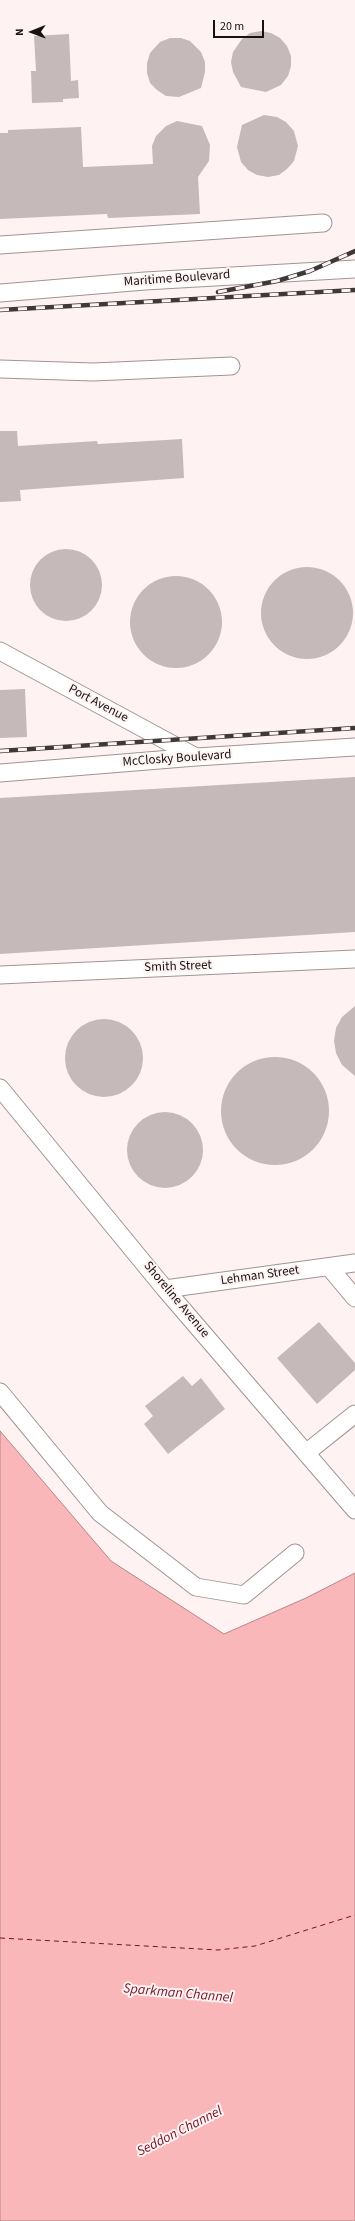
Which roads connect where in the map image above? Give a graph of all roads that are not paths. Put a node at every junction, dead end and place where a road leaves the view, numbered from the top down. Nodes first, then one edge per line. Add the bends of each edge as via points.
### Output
1 (323, 223) dead end
2 (0, 245) edge
3 (355, 269) edge
4 (0, 293) edge
5 (231, 366) dead end
6 (0, 369) edge
7 (0, 651) edge
8 (355, 748) edge
9 (196, 757) junction
10 (0, 773) edge
11 (355, 959) edge
12 (0, 975) edge
13 (0, 1088) edge
14 (355, 1263) edge
15 (328, 1267) junction
16 (166, 1289) junction
17 (355, 1298) edge
18 (0, 1392) edge
19 (355, 1414) edge
20 (306, 1453) junction
21 (355, 1510) edge
22 (295, 1553) dead end

1 - 2 street
3 - 4 street, Maritime Boulevard via 145,281
5 - 6 street via 94,372
7 - 9 street, Port Avenue
8 - 9 street, McClosky Boulevard
9 - 10 street, McClosky Boulevard
11 - 12 street, Smith Street
13 - 16 street, Shoreline Avenue
14 - 15 street, Lehman Street
15 - 16 street, Lehman Street
15 - 17 street
16 - 20 street, Shoreline Avenue
18 - 22 street via 100,1513 196,1587 244,1595
19 - 20 street
20 - 21 street, Shoreline Avenue

